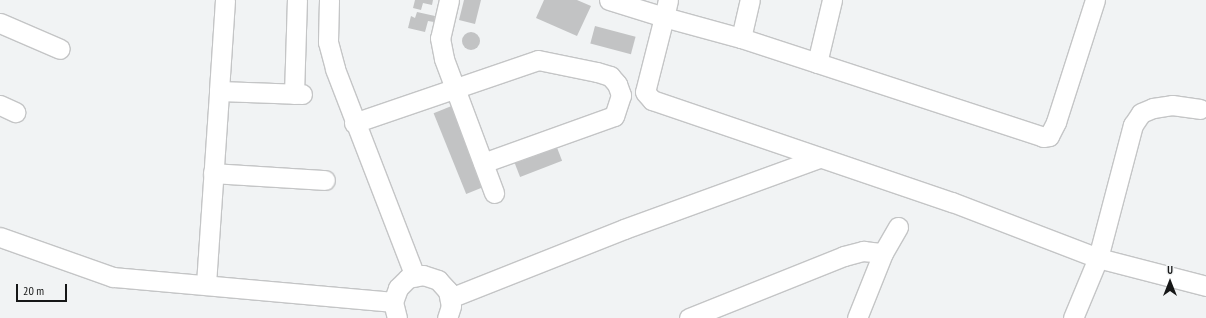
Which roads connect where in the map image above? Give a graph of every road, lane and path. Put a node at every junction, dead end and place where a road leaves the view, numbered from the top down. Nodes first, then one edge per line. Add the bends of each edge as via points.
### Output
1 (225, 0) edge
2 (297, 0) edge
3 (329, 0) edge
4 (449, 0) edge
5 (609, 0) edge
6 (750, 0) edge
7 (832, 0) edge
8 (1095, 0) edge
9 (666, 8) edge
10 (0, 23) edge
11 (741, 38) junction
12 (60, 49) dead end
13 (817, 63) junction
14 (456, 89) junction
15 (219, 91) junction
16 (1200, 109) dead end
17 (354, 122) junction
18 (819, 158) junction
19 (483, 163) junction
20 (214, 173) junction
21 (325, 180) dead end
22 (494, 193) dead end
23 (898, 227) dead end
24 (0, 237) edge
25 (883, 253) junction
26 (1098, 258) junction
27 (415, 276) junction
28 (206, 284) junction
29 (1206, 286) edge
30 (450, 298) junction
31 (395, 310) edge
32 (447, 318) edge
33 (689, 318) edge
34 (857, 318) edge
35 (1073, 318) edge

1 - 15 street
2 - 15 street via 298,94
3 - 17 street via 328,42
4 - 14 street via 440,38
5 - 9 street
6 - 11 street
7 - 13 street
8 - 13 street via 1049,136 1036,136
9 - 11 street
9 - 18 street via 646,97
10 - 12 street
11 - 13 street
14 - 17 street
14 - 19 street
14 - 19 street via 538,60 597,72 610,76 618,84 621,95 614,116
15 - 20 street
16 - 26 street via 1153,108 1137,119
17 - 27 street
18 - 26 street via 952,202
18 - 30 street via 624,229
19 - 22 street
20 - 21 street
20 - 28 street
23 - 25 street
24 - 28 street via 113,276
25 - 33 street via 863,251 844,256
25 - 34 street
26 - 29 street
26 - 35 street
27 - 30 street via 438,280
27 - 31 street via 398,288
28 - 31 street
30 - 32 street

